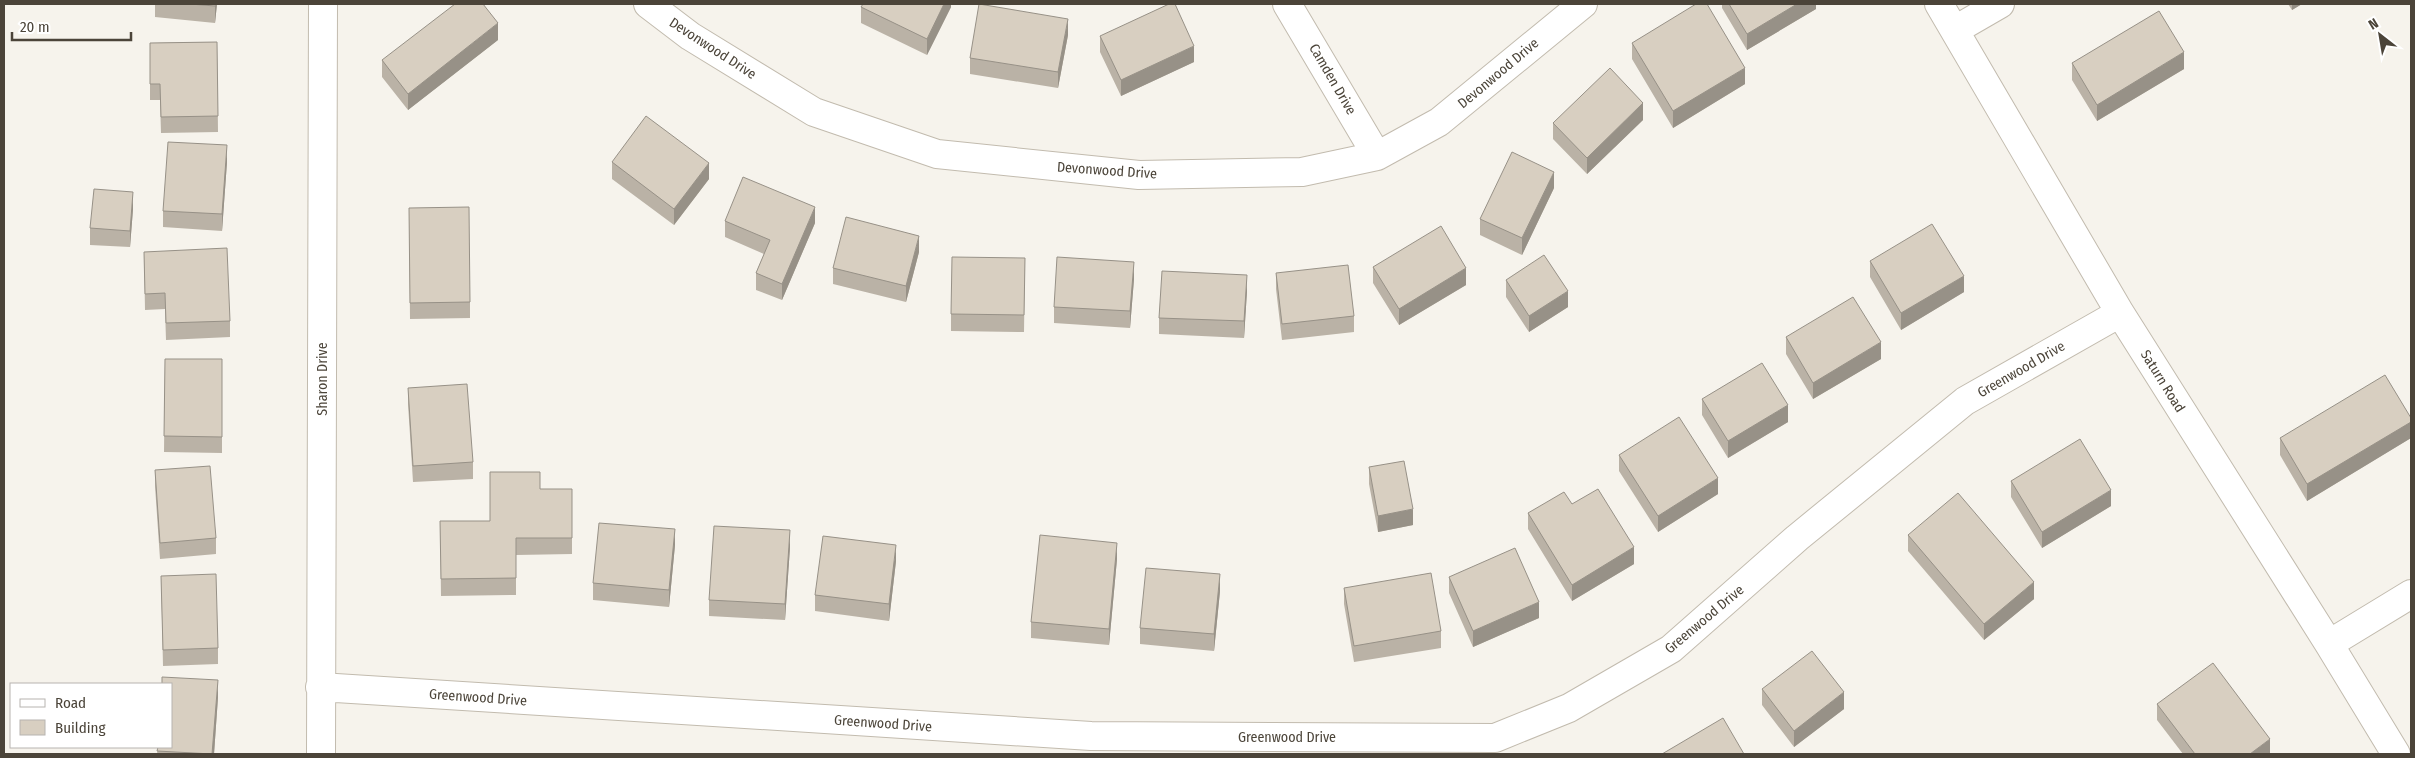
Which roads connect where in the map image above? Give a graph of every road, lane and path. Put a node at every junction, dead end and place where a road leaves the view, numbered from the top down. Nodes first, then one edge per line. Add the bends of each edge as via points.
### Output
1 (323, 4) edge
2 (648, 4) edge
3 (1287, 4) edge
4 (1583, 4) edge
5 (1939, 4) edge
6 (2000, 4) edge
7 (1955, 30) junction
8 (1377, 156) junction
9 (2120, 313) junction
10 (2411, 594) edge
11 (2329, 644) junction
12 (320, 687) junction
13 (321, 754) edge
14 (2396, 754) edge

1 - 12 street, Sharon Drive
2 - 8 street, Devonwood Drive via 690,36 814,112 938,154 1139,175 1302,172
3 - 8 street, Camden Drive
4 - 8 street, Devonwood Drive via 1439,122
5 - 7 street, Saturn Road
6 - 7 street
7 - 9 street, Saturn Road
9 - 11 street, Saturn Road
9 - 12 street, Greenwood Drive via 1965,401 1797,538 1671,649 1569,708 1495,738 1091,736
10 - 11 street
11 - 14 street, Saturn Road
12 - 13 street, Sharon Drive

